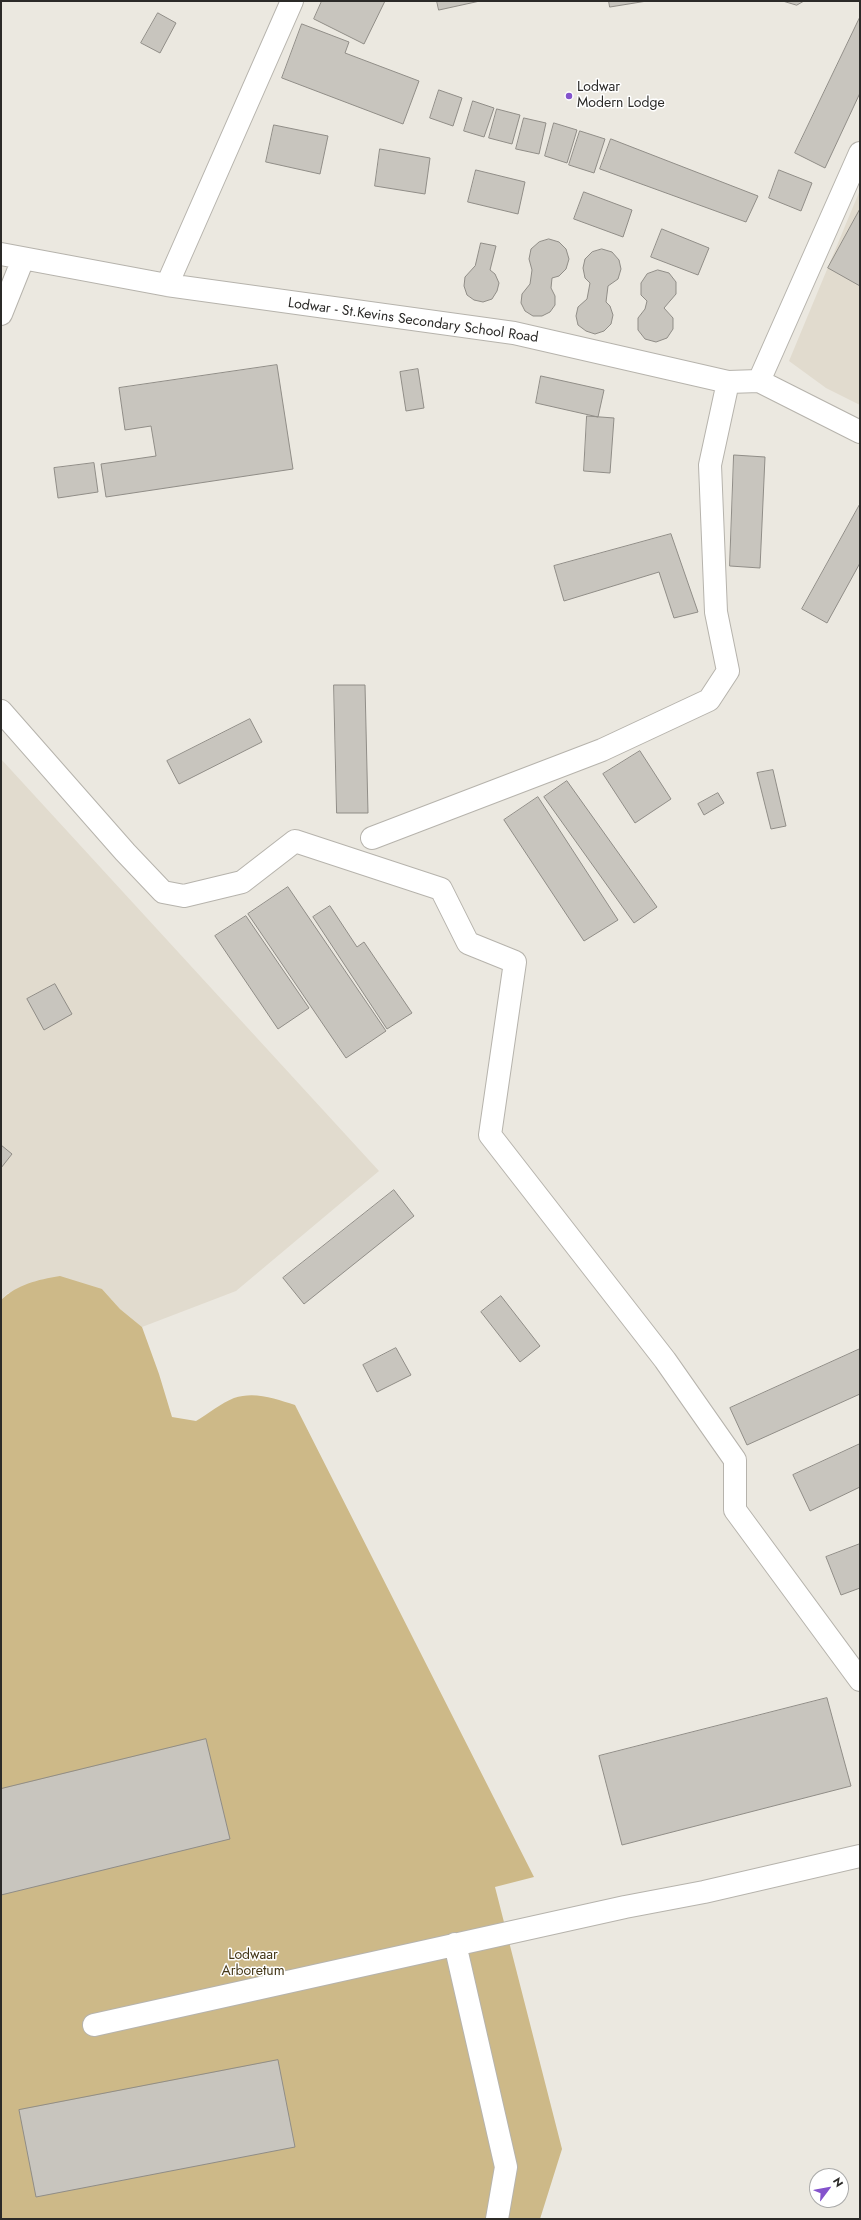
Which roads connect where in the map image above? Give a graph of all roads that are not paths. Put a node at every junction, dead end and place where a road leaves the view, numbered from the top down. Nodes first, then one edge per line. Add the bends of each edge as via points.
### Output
1 (292, 1) edge
2 (860, 153) edge
3 (1, 254) edge
4 (23, 259) junction
5 (168, 285) junction
6 (1, 314) edge
7 (759, 381) junction
8 (728, 382) junction
9 (860, 432) edge
10 (1, 711) edge
11 (372, 838) dead end
12 (860, 1680) edge
13 (860, 1856) edge
14 (455, 1944) junction
15 (94, 2025) dead end
16 (497, 2219) edge

1 - 5 street
2 - 7 street
3 - 4 street, Lodwar - St.Kevins Secondary School Road
4 - 5 street, Lodwar - St.Kevins Secondary School Road
4 - 6 street
5 - 8 street, Lodwar - St.Kevins Secondary School Road via 514,333
7 - 8 street, Lodwar - St.Kevins Secondary School Road
7 - 9 street, Lodwar - St.Kevins Secondary School Road
8 - 11 street via 710,465 716,612 728,671 709,700 602,750
10 - 12 street via 163,892 184,896 242,882 295,841 441,889 468,943 515,962 490,1136 665,1360 735,1460 735,1510
13 - 14 street via 704,1892
14 - 15 street
14 - 16 street via 506,2167

